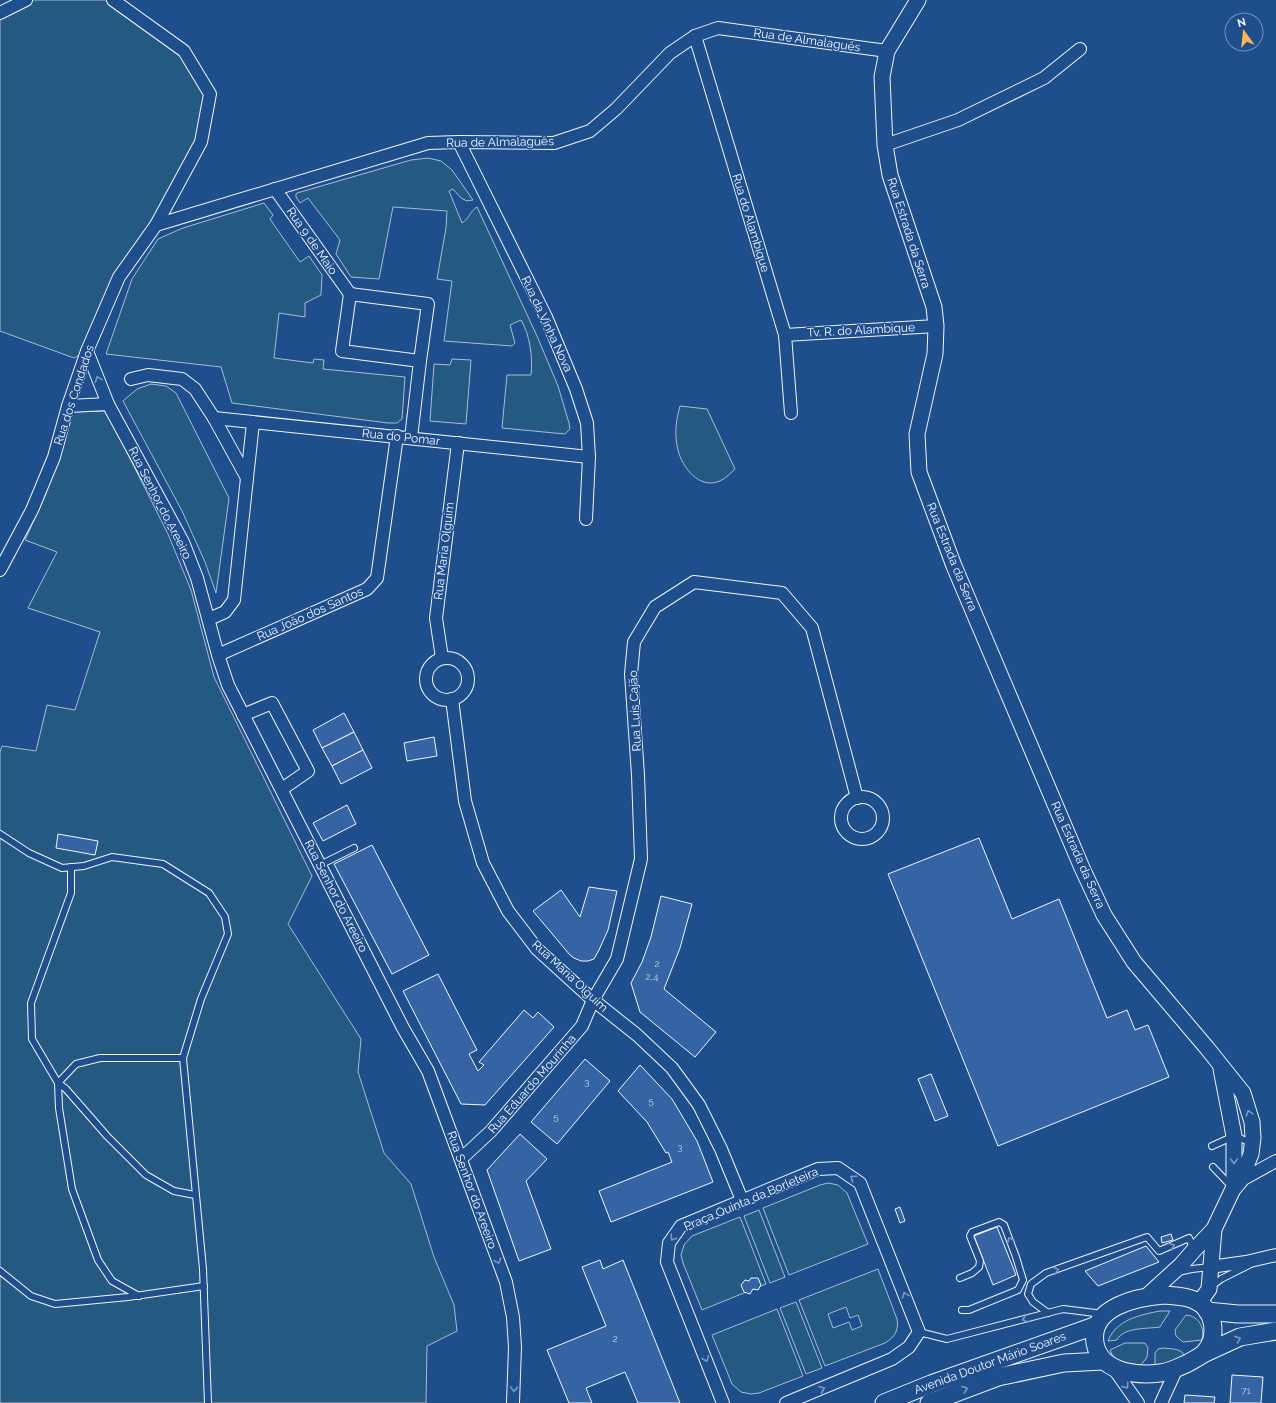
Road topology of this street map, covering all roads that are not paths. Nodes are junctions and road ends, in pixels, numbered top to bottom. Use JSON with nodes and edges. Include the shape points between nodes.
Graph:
{"nodes":[{"id":1,"x":26,"y":0,"type":"edge"},
{"id":2,"x":113,"y":0,"type":"edge"},
{"id":3,"x":918,"y":0,"type":"edge"},
{"id":4,"x":0,"y":13,"type":"edge"},
{"id":5,"x":695,"y":36,"type":"junction"},
{"id":6,"x":1080,"y":49,"type":"dead end"},
{"id":7,"x":887,"y":51,"type":"junction"},
{"id":8,"x":459,"y":142,"type":"junction"},
{"id":9,"x":885,"y":145,"type":"junction"},
{"id":10,"x":275,"y":189,"type":"junction"},
{"id":11,"x":156,"y":225,"type":"junction"},
{"id":12,"x":350,"y":294,"type":"junction"},
{"id":13,"x":936,"y":326,"type":"junction"},
{"id":14,"x":785,"y":334,"type":"junction"},
{"id":15,"x":87,"y":351,"type":"junction"},
{"id":16,"x":420,"y":361,"type":"junction"},
{"id":17,"x":131,"y":379,"type":"dead end"},
{"id":18,"x":108,"y":404,"type":"junction"},
{"id":19,"x":68,"y":406,"type":"junction"},
{"id":20,"x":791,"y":412,"type":"dead end"},
{"id":21,"x":214,"y":418,"type":"junction"},
{"id":22,"x":253,"y":423,"type":"junction"},
{"id":23,"x":397,"y":436,"type":"junction"},
{"id":24,"x":411,"y":438,"type":"junction"},
{"id":25,"x":458,"y":443,"type":"junction"},
{"id":26,"x":589,"y":457,"type":"junction"},
{"id":27,"x":246,"y":478,"type":"junction"},
{"id":28,"x":586,"y":519,"type":"dead end"},
{"id":29,"x":0,"y":570,"type":"edge"},
{"id":30,"x":209,"y":619,"type":"junction"},
{"id":31,"x":218,"y":655,"type":"junction"},
{"id":32,"x":442,"y":658,"type":"junction"},
{"id":33,"x":452,"y":699,"type":"junction"},
{"id":34,"x":243,"y":715,"type":"junction"},
{"id":35,"x":282,"y":789,"type":"junction"},
{"id":36,"x":857,"y":798,"type":"dead end"},
{"id":37,"x":0,"y":834,"type":"edge"},
{"id":38,"x":354,"y":848,"type":"dead end"},
{"id":39,"x":320,"y":865,"type":"junction"},
{"id":40,"x":71,"y":868,"type":"junction"},
{"id":41,"x":593,"y":1000,"type":"junction"},
{"id":42,"x":183,"y":1058,"type":"junction"},
{"id":43,"x":1221,"y":1067,"type":"junction"},
{"id":44,"x":58,"y":1083,"type":"junction"},
{"id":45,"x":1234,"y":1136,"type":"junction"},
{"id":46,"x":1252,"y":1144,"type":"junction"},
{"id":47,"x":1212,"y":1146,"type":"dead end"},
{"id":48,"x":461,"y":1159,"type":"junction"},
{"id":49,"x":1276,"y":1161,"type":"edge"},
{"id":50,"x":1213,"y":1167,"type":"dead end"},
{"id":51,"x":1237,"y":1185,"type":"junction"},
{"id":52,"x":195,"y":1195,"type":"junction"},
{"id":53,"x":742,"y":1200,"type":"junction"},
{"id":54,"x":1214,"y":1229,"type":"junction"},
{"id":55,"x":1194,"y":1250,"type":"junction"},
{"id":56,"x":1271,"y":1256,"type":"edge"},
{"id":57,"x":1210,"y":1267,"type":"junction"},
{"id":58,"x":0,"y":1271,"type":"edge"},
{"id":59,"x":1170,"y":1274,"type":"junction"},
{"id":60,"x":960,"y":1278,"type":"dead end"},
{"id":61,"x":204,"y":1286,"type":"junction"},
{"id":62,"x":1209,"y":1289,"type":"junction"},
{"id":63,"x":139,"y":1296,"type":"junction"},
{"id":64,"x":1147,"y":1296,"type":"junction"},
{"id":65,"x":1203,"y":1307,"type":"junction"},
{"id":66,"x":962,"y":1310,"type":"dead end"},
{"id":67,"x":1048,"y":1313,"type":"junction"},
{"id":68,"x":1276,"y":1314,"type":"edge"},
{"id":69,"x":1101,"y":1320,"type":"junction"},
{"id":70,"x":1276,"y":1331,"type":"edge"},
{"id":71,"x":919,"y":1332,"type":"junction"},
{"id":72,"x":1203,"y":1354,"type":"junction"},
{"id":73,"x":1109,"y":1365,"type":"junction"},
{"id":74,"x":1177,"y":1368,"type":"junction"},
{"id":75,"x":208,"y":1403,"type":"edge"},
{"id":76,"x":513,"y":1403,"type":"edge"},
{"id":77,"x":723,"y":1403,"type":"edge"},
{"id":78,"x":786,"y":1403,"type":"edge"},
{"id":79,"x":884,"y":1403,"type":"edge"},
{"id":80,"x":929,"y":1403,"type":"edge"},
{"id":81,"x":1138,"y":1403,"type":"edge"},
{"id":82,"x":1161,"y":1403,"type":"edge"}],
"edges":[{"from":1,"to":4,"type":"street"},
{"from":2,"to":11,"type":"street","name":"Rua dos Condados","via":[[184,51],[210,94],[201,142]]},
{"from":3,"to":7,"type":"street","name":"Rua Estrada da Serra"},
{"from":5,"to":7,"type":"street","name":"Rua de Almalaguês","via":[[718,28]]},
{"from":5,"to":8,"type":"street","name":"Rua de Almalaguês","via":[[670,53],[590,131],[554,143]]},
{"from":5,"to":14,"type":"street","name":"Rua do Alambique"},
{"from":6,"to":9,"type":"street","via":[[1044,78],[958,120]]},
{"from":7,"to":9,"type":"street","name":"Rua Estrada da Serra","via":[[882,77]]},
{"from":8,"to":10,"type":"street","name":"Rua de Almalaguês","via":[[428,143]]},
{"from":8,"to":26,"type":"street","name":"Rua da Vinha Nova","via":[[546,317],[572,379],[587,422]]},
{"from":9,"to":13,"type":"street","name":"Rua Estrada da Serra","via":[[890,175],[934,307]]},
{"from":10,"to":11,"type":"street","name":"Rua de Almalaguês"},
{"from":10,"to":12,"type":"street","name":"Rua 9 de Maio"},
{"from":11,"to":15,"type":"street","name":"Rua dos Condados","via":[[119,277]]},
{"from":12,"to":16,"type":"street","via":[[342,351]]},
{"from":12,"to":16,"type":"street","via":[[428,304]]},
{"from":13,"to":14,"type":"street","name":"Tv. R. do Alambique"},
{"from":13,"to":43,"type":"street","name":"Rua Estrada da Serra","via":[[935,354],[917,434],[919,472],[954,566],[1104,915],[1134,962]]},
{"from":14,"to":20,"type":"street","name":"Rua do Alambique"},
{"from":18,"to":15,"type":"street","name":"Rua Senhor do Areeiro","one_way":true},
{"from":15,"to":19,"type":"street","name":"Rua dos Condados"},
{"from":16,"to":24,"type":"street"},
{"from":17,"to":21,"type":"street","via":[[148,375],[182,379],[195,389]]},
{"from":18,"to":19,"type":"street"},
{"from":18,"to":30,"type":"street","name":"Rua Senhor do Areeiro","via":[[183,542]]},
{"from":19,"to":29,"type":"street","name":"Rua dos Condados","via":[[54,457],[32,510]]},
{"from":21,"to":22,"type":"street","name":"Rua do Pomar"},
{"from":21,"to":27,"type":"street"},
{"from":22,"to":23,"type":"street","name":"Rua do Pomar"},
{"from":22,"to":27,"type":"street"},
{"from":23,"to":24,"type":"street","name":"Rua do Pomar"},
{"from":23,"to":31,"type":"street","name":"Rua João dos Santos","via":[[377,578],[367,589]]},
{"from":24,"to":25,"type":"street","name":"Rua do Pomar"},
{"from":25,"to":26,"type":"street","name":"Rua do Pomar"},
{"from":25,"to":32,"type":"street","name":"Rua Maria Olguim","via":[[436,618]]},
{"from":26,"to":28,"type":"street","name":"Rua da Vinha Nova"},
{"from":27,"to":30,"type":"street","via":[[234,600],[225,612]]},
{"from":30,"to":31,"type":"street","name":"Rua Senhor do Areeiro"},
{"from":31,"to":34,"type":"street","name":"Rua Senhor do Areeiro","via":[[228,685]]},
{"from":32,"to":33,"type":"street","via":[[429,668],[426,675],[427,683],[430,691],[436,696]]},
{"from":32,"to":33,"type":"street","via":[[458,661],[468,674],[465,690],[460,696]]},
{"from":33,"to":41,"type":"street","name":"Rua Maria Olguim","via":[[465,801],[483,863],[508,911],[537,949]]},
{"from":34,"to":35,"type":"street","name":"Rua Senhor do Areeiro"},
{"from":34,"to":35,"type":"street","via":[[272,703],[289,734],[308,771]]},
{"from":35,"to":39,"type":"street","name":"Rua Senhor do Areeiro"},
{"from":36,"to":41,"type":"street","name":"Rua Luís Cajão","via":[[812,628],[782,593],[694,582],[655,607],[634,642],[631,674],[641,859],[617,959]]},
{"from":37,"to":40,"type":"lane","via":[[29,854],[62,868]]},
{"from":38,"to":39,"type":"lane"},
{"from":39,"to":48,"type":"street","name":"Rua Senhor do Areeiro","via":[[403,1028],[428,1071]]},
{"from":40,"to":42,"type":"lane","via":[[112,857],[163,864],[209,893],[225,917],[228,934],[201,999]]},
{"from":40,"to":44,"type":"lane","via":[[71,893],[31,1002],[32,1039]]},
{"from":41,"to":48,"type":"street","name":"Rua Eduardo Mourinha","via":[[582,1026],[491,1131]]},
{"from":41,"to":53,"type":"street","name":"Rua Maria Olguim","via":[[637,1035],[672,1068],[686,1086],[721,1149]]},
{"from":42,"to":44,"type":"lane","via":[[100,1058],[76,1064]]},
{"from":42,"to":52,"type":"lane"},
{"from":43,"to":45,"type":"street","name":"Rua Estrada da Serra"},
{"from":46,"to":43,"type":"street","name":"Rua Estrada da Serra","one_way":true,"via":[[1252,1122],[1243,1093]]},
{"from":44,"to":52,"type":"lane","via":[[146,1175],[174,1191]]},
{"from":44,"to":63,"type":"lane","via":[[59,1108],[72,1189],[98,1260],[112,1281]]},
{"from":45,"to":46,"type":"lane"},
{"from":45,"to":47,"type":"lane"},
{"from":45,"to":51,"type":"street","name":"Rua Estrada da Serra","one_way":true},
{"from":46,"to":51,"type":"street","name":"Rua Estrada da Serra","via":[[1251,1154]]},
{"from":48,"to":76,"type":"street","name":"Rua Senhor do Areeiro","one_way":true,"via":[[506,1282],[513,1317],[515,1347]]},
{"from":49,"to":51,"type":"street"},
{"from":50,"to":51,"type":"lane"},
{"from":51,"to":54,"type":"street","name":"Rua Estrada da Serra"},
{"from":52,"to":61,"type":"lane"},
{"from":71,"to":53,"type":"street","name":"Praça Quinta da Borleteira","one_way":true,"via":[[860,1183],[838,1168],[818,1169]]},
{"from":53,"to":77,"type":"street","name":"Praça Quinta da Borleteira","one_way":true,"via":[[681,1226],[669,1243],[667,1262]]},
{"from":54,"to":55,"type":"street"},
{"from":54,"to":57,"type":"street"},
{"from":55,"to":59,"type":"street"},
{"from":67,"to":55,"type":"lane","one_way":true,"via":[[1033,1302],[1028,1294],[1031,1284],[1046,1273],[1147,1237],[1159,1251],[1189,1238]]},
{"from":56,"to":57,"type":"street"},
{"from":56,"to":62,"type":"lane","via":[[1221,1279]]},
{"from":57,"to":59,"type":"lane"},
{"from":57,"to":62,"type":"street"},
{"from":58,"to":63,"type":"lane","via":[[31,1296],[55,1304]]},
{"from":59,"to":64,"type":"street"},
{"from":66,"to":60,"type":"lane","one_way":true,"via":[[969,1310],[1018,1290],[1023,1280],[1004,1225],[999,1222],[972,1232],[970,1236],[980,1261],[979,1267]]},
{"from":61,"to":63,"type":"lane"},
{"from":61,"to":75,"type":"lane"},
{"from":62,"to":65,"type":"street"},
{"from":64,"to":65,"type":"main road","via":[[1181,1297],[1194,1300]]},
{"from":64,"to":69,"type":"main road","via":[[1116,1307]]},
{"from":65,"to":68,"type":"main road","via":[[1238,1314]]},
{"from":65,"to":72,"type":"main road","via":[[1211,1318],[1214,1331],[1211,1343]]},
{"from":67,"to":69,"type":"lane","via":[[1063,1309]]},
{"from":67,"to":71,"type":"lane","one_way":true,"via":[[947,1339]]},
{"from":69,"to":73,"type":"main road","via":[[1094,1338],[1097,1350]]},
{"from":69,"to":79,"type":"main road","name":"Avenida Doutor Mário Soares"},
{"from":72,"to":70,"type":"main road","one_way":true,"via":[[1240,1337]]},
{"from":78,"to":71,"type":"street","one_way":true,"via":[[892,1359],[909,1347]]},
{"from":72,"to":74,"type":"main road"},
{"from":73,"to":74,"type":"main road","via":[[1144,1374],[1161,1373]]},
{"from":80,"to":73,"type":"main road","name":"Avenida Doutor Mário Soares","one_way":true,"via":[[998,1377],[1064,1363]]},
{"from":73,"to":81,"type":"street","one_way":true},
{"from":74,"to":82,"type":"street"}]}
